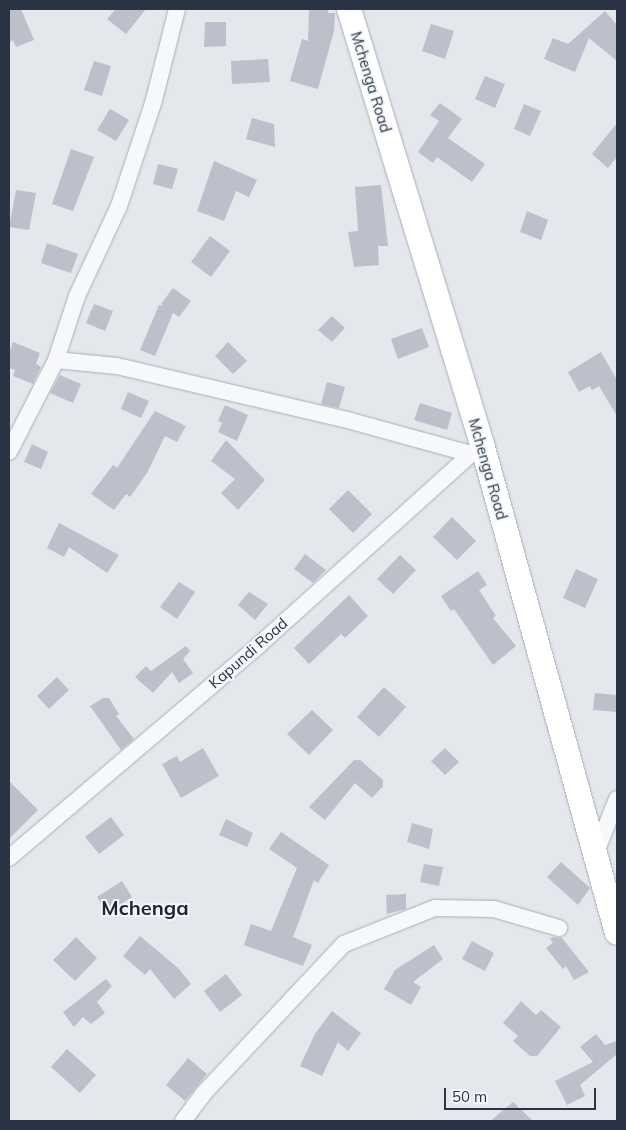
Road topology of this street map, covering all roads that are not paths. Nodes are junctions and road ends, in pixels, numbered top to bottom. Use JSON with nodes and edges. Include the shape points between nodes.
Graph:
{"nodes":[{"id":1,"x":178,"y":9,"type":"edge"},
{"id":2,"x":348,"y":9,"type":"edge"},
{"id":3,"x":56,"y":360,"type":"junction"},
{"id":4,"x":476,"y":449,"type":"junction"},
{"id":5,"x":9,"y":452,"type":"edge"},
{"id":6,"x":617,"y":799,"type":"edge"},
{"id":7,"x":594,"y":856,"type":"junction"},
{"id":8,"x":9,"y":858,"type":"edge"},
{"id":9,"x":558,"y":928,"type":"dead end"},
{"id":10,"x":617,"y":933,"type":"edge"},
{"id":11,"x":182,"y":1121,"type":"edge"}],
"edges":[{"from":1,"to":3,"type":"street","via":[[154,100],[119,206],[77,296]]},
{"from":2,"to":4,"type":"street","name":"Mchenga Road"},
{"from":3,"to":4,"type":"street","via":[[117,366]]},
{"from":3,"to":5,"type":"street"},
{"from":4,"to":7,"type":"street","name":"Mchenga Road"},
{"from":4,"to":8,"type":"street","name":"Kapundi Road","via":[[259,644]]},
{"from":6,"to":7,"type":"street"},
{"from":7,"to":10,"type":"street","name":"Mchenga Road"},
{"from":9,"to":11,"type":"street","via":[[494,909],[435,908],[344,944],[202,1094]]}]}
